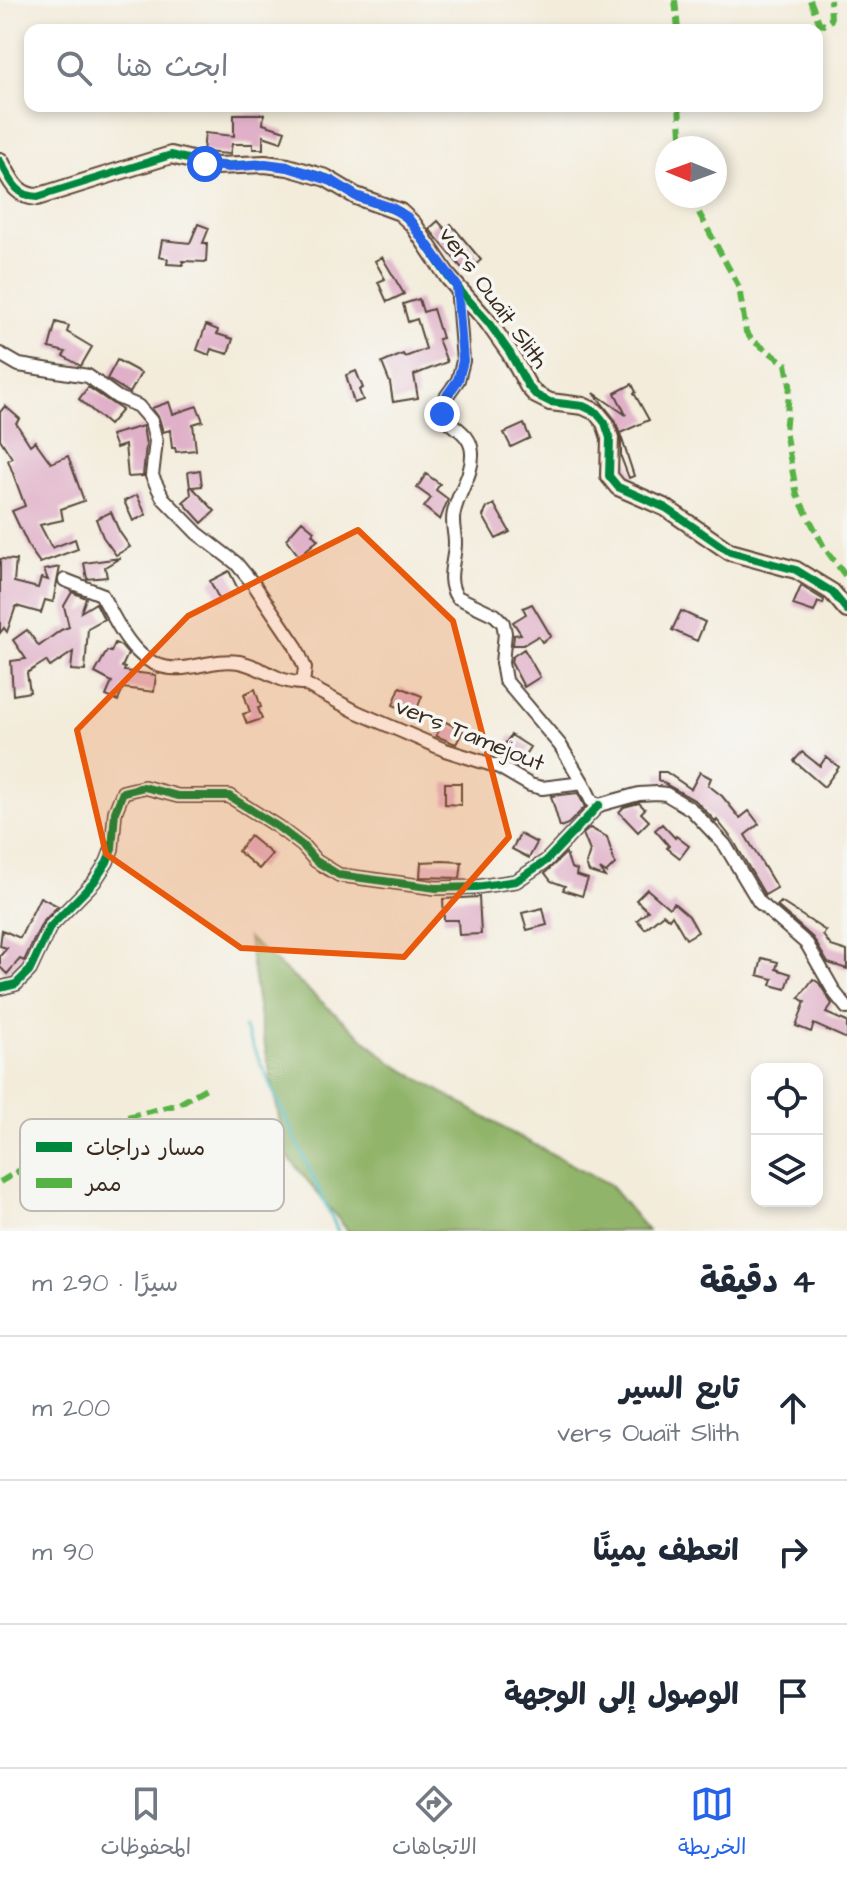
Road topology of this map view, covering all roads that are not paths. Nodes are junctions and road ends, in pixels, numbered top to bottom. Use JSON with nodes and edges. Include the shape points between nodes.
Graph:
{"nodes":[{"id":1,"x":0,"y":161,"type":"edge"},
{"id":2,"x":457,"y":286,"type":"junction"},
{"id":3,"x":0,"y":354,"type":"edge"},
{"id":4,"x":65,"y":580,"type":"dead end"},
{"id":5,"x":847,"y":610,"type":"edge"},
{"id":6,"x":303,"y":683,"type":"junction"},
{"id":7,"x":583,"y":783,"type":"junction"},
{"id":8,"x":599,"y":805,"type":"junction"},
{"id":9,"x":0,"y":988,"type":"edge"},
{"id":10,"x":847,"y":1008,"type":"edge"}],
"edges":[{"from":1,"to":2,"type":"street","name":"vers Ouaït Slith","via":[[17,191],[37,197],[171,155],[216,166],[288,167],[400,212]]},
{"from":2,"to":5,"type":"street","name":"vers Ouaït Slith","via":[[536,395],[583,406],[605,423],[609,476],[618,487],[666,508],[730,552],[796,570],[832,592]]},
{"from":2,"to":7,"type":"street","via":[[462,371],[440,410],[463,432],[472,450],[452,521],[452,591],[503,623],[505,680],[560,745]]},
{"from":3,"to":6,"type":"street","via":[[19,365],[88,376],[138,406],[151,421],[156,441],[152,476],[163,498],[255,586],[295,645],[305,668]]},
{"from":4,"to":6,"type":"street","name":"vers Tamejout","via":[[101,594],[125,637],[150,663],[180,668],[224,660]]},
{"from":6,"to":7,"type":"street","name":"vers Tamejout","via":[[357,712],[499,767],[530,785]]},
{"from":7,"to":8,"type":"street"},
{"from":8,"to":9,"type":"street","via":[[546,861],[516,881],[436,888],[339,875],[229,796],[178,796],[133,787],[123,792],[115,812],[112,849],[102,870],[50,927],[30,970],[16,984]]},
{"from":8,"to":10,"type":"street","via":[[657,793],[691,809],[725,845],[759,902],[807,944]]}]}
